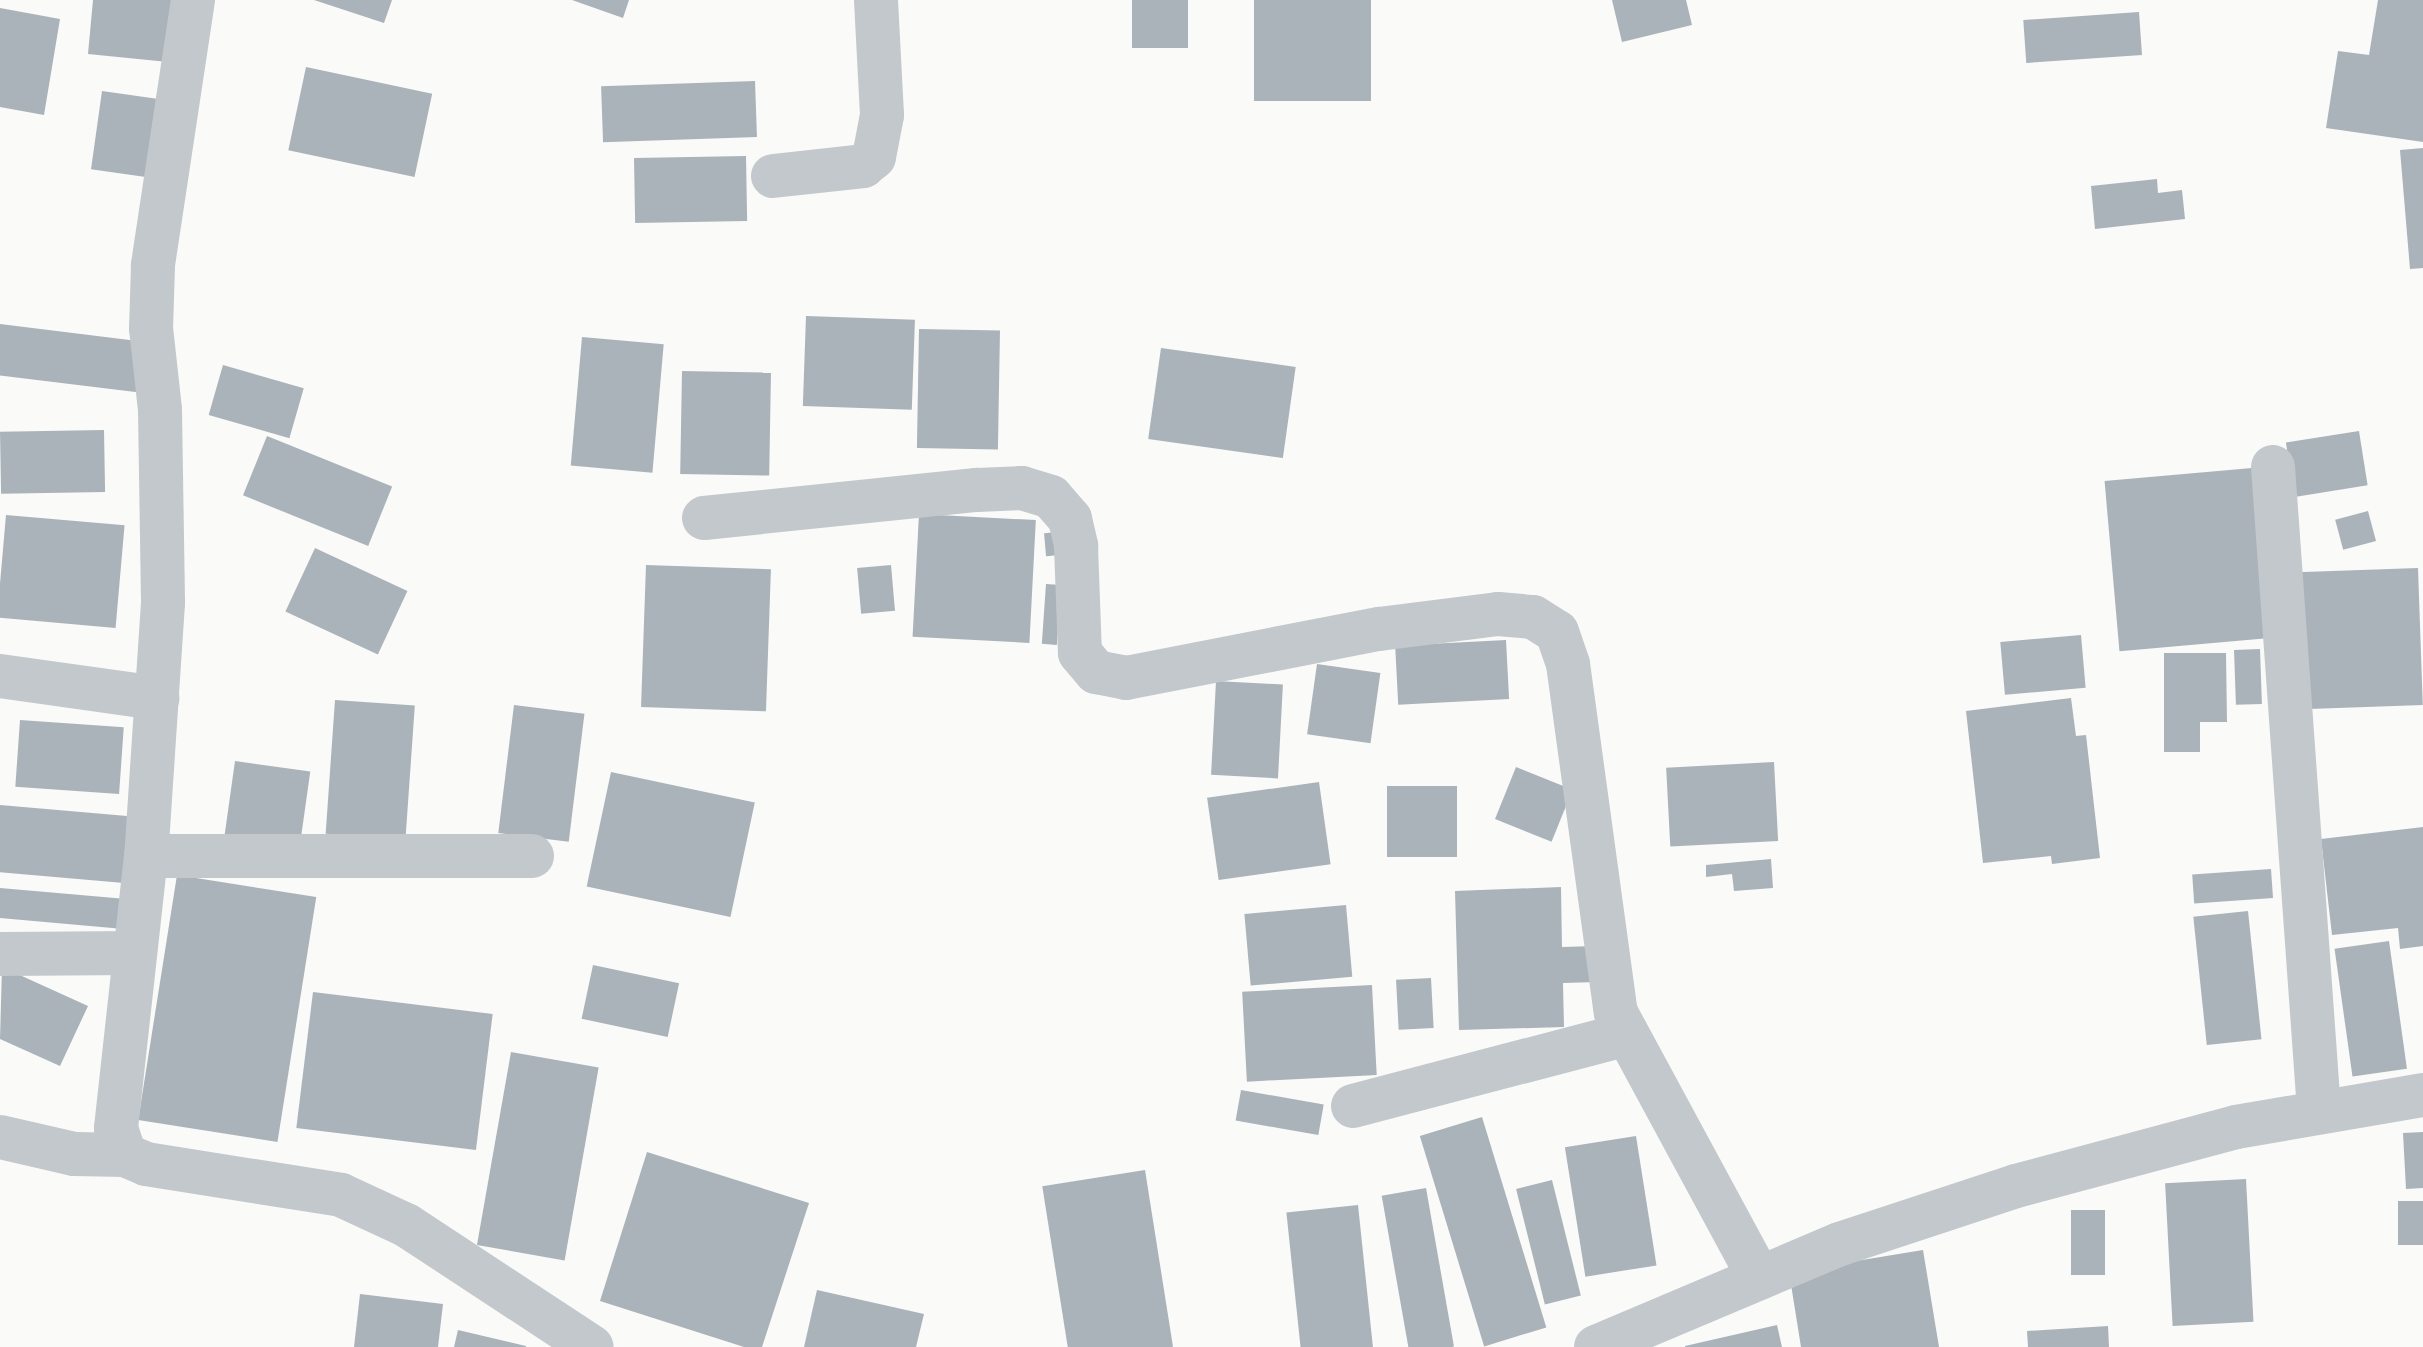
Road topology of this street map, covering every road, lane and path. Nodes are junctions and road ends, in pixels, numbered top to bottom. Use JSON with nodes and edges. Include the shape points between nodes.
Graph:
{"nodes":[{"id":1,"x":193,"y":0,"type":"edge"},
{"id":2,"x":876,"y":0,"type":"edge"},
{"id":3,"x":773,"y":176,"type":"dead end"},
{"id":4,"x":2273,"y":467,"type":"dead end"},
{"id":5,"x":704,"y":518,"type":"dead end"},
{"id":6,"x":0,"y":676,"type":"edge"},
{"id":7,"x":157,"y":698,"type":"junction"},
{"id":8,"x":146,"y":856,"type":"junction"},
{"id":9,"x":532,"y":856,"type":"dead end"},
{"id":10,"x":135,"y":953,"type":"junction"},
{"id":11,"x":0,"y":954,"type":"edge"},
{"id":12,"x":1627,"y":1034,"type":"junction"},
{"id":13,"x":2423,"y":1095,"type":"edge"},
{"id":14,"x":1353,"y":1106,"type":"dead end"},
{"id":15,"x":2319,"y":1110,"type":"junction"},
{"id":16,"x":0,"y":1137,"type":"edge"},
{"id":17,"x":125,"y":1155,"type":"junction"},
{"id":18,"x":1759,"y":1278,"type":"junction"},
{"id":19,"x":592,"y":1347,"type":"edge"},
{"id":20,"x":1596,"y":1347,"type":"edge"}],
"edges":[{"from":1,"to":7,"type":"street","via":[[153,266],[151,328],[160,410],[163,530]]},
{"from":2,"to":3,"type":"street","via":[[882,115],[874,157],[863,166]]},
{"from":4,"to":15,"type":"street"},
{"from":5,"to":12,"type":"street","via":[[977,490],[1022,488],[1051,497],[1070,519],[1076,546],[1080,653],[1096,672],[1126,678],[1379,629],[1498,614],[1533,617],[1557,632],[1568,664],[1616,1013]]},
{"from":6,"to":7,"type":"street"},
{"from":7,"to":8,"type":"street"},
{"from":8,"to":9,"type":"street"},
{"from":8,"to":10,"type":"street"},
{"from":10,"to":11,"type":"street"},
{"from":10,"to":17,"type":"street","via":[[116,1128]]},
{"from":12,"to":14,"type":"street"},
{"from":12,"to":18,"type":"street"},
{"from":13,"to":15,"type":"street"},
{"from":15,"to":18,"type":"street","via":[[2156,1145],[2030,1182],[1840,1244]]},
{"from":16,"to":17,"type":"street","via":[[74,1154]]},
{"from":17,"to":19,"type":"street","via":[[146,1164],[341,1195],[406,1225]]},
{"from":18,"to":20,"type":"street"}]}
